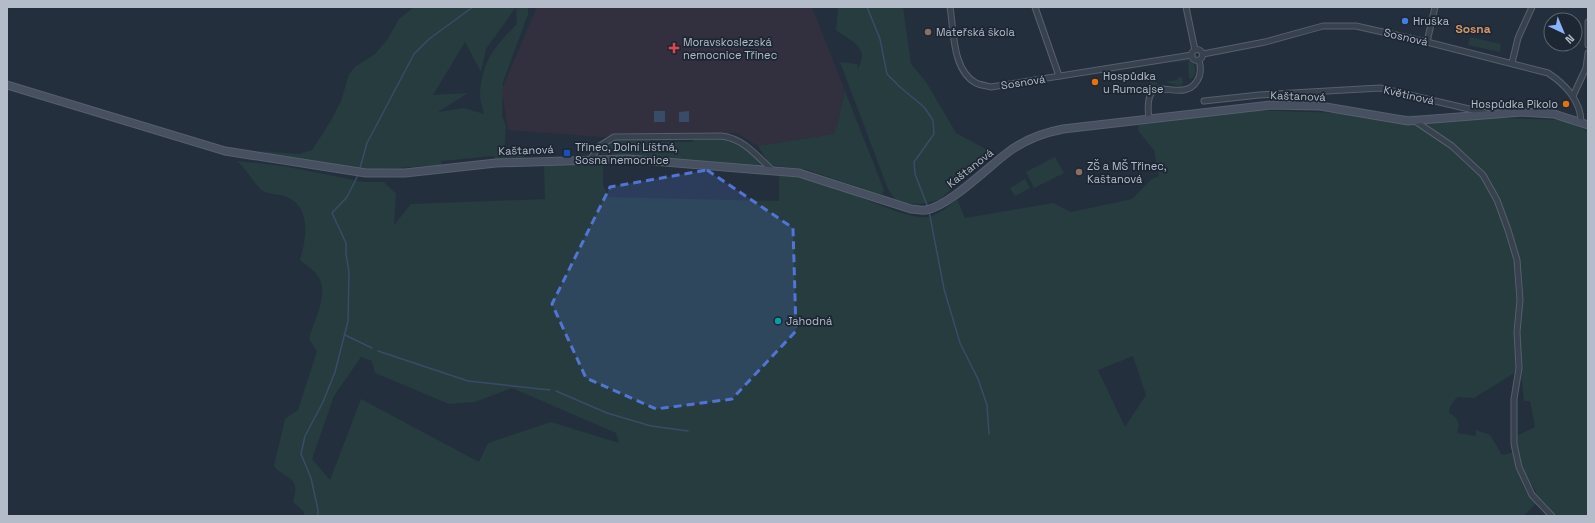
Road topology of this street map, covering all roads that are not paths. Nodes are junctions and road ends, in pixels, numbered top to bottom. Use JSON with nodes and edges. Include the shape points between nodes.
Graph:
{"nodes":[{"id":1,"x":950,"y":7,"type":"edge"},
{"id":2,"x":1035,"y":7,"type":"edge"},
{"id":3,"x":1186,"y":7,"type":"edge"},
{"id":4,"x":1435,"y":7,"type":"edge"},
{"id":5,"x":1532,"y":7,"type":"edge"},
{"id":6,"x":1588,"y":22,"type":"edge"},
{"id":7,"x":1427,"y":42,"type":"junction"},
{"id":8,"x":1588,"y":45,"type":"edge"},
{"id":9,"x":1195,"y":50,"type":"junction"},
{"id":10,"x":1203,"y":54,"type":"junction"},
{"id":11,"x":1588,"y":54,"type":"edge"},
{"id":12,"x":1192,"y":55,"type":"junction"},
{"id":13,"x":1199,"y":60,"type":"junction"},
{"id":14,"x":1512,"y":64,"type":"junction"},
{"id":15,"x":1058,"y":76,"type":"junction"},
{"id":16,"x":7,"y":85,"type":"edge"},
{"id":17,"x":1573,"y":96,"type":"junction"},
{"id":18,"x":1204,"y":101,"type":"dead end"},
{"id":19,"x":1493,"y":115,"type":"junction"},
{"id":20,"x":1149,"y":118,"type":"junction"},
{"id":21,"x":1415,"y":121,"type":"junction"},
{"id":22,"x":1585,"y":124,"type":"edge"},
{"id":23,"x":591,"y":159,"type":"junction"},
{"id":24,"x":772,"y":170,"type":"junction"},
{"id":25,"x":1552,"y":516,"type":"edge"}],
"edges":[{"from":1,"to":15,"type":"street","name":"Sosnová","via":[[959,63],[964,73],[976,83],[991,87]]},
{"from":2,"to":15,"type":"street","name":"Sosnová"},
{"from":3,"to":9,"type":"street"},
{"from":4,"to":7,"type":"street"},
{"from":5,"to":14,"type":"street","via":[[1518,38]]},
{"from":6,"to":8,"type":"street"},
{"from":7,"to":10,"type":"street","name":"Sosnová","via":[[1356,26],[1323,26],[1265,42]]},
{"from":7,"to":14,"type":"street","name":"Sosnová"},
{"from":9,"to":10,"type":"street"},
{"from":9,"to":12,"type":"street"},
{"from":10,"to":13,"type":"street"},
{"from":11,"to":17,"type":"street","via":[[1586,68]]},
{"from":12,"to":13,"type":"street"},
{"from":12,"to":15,"type":"street","name":"Sosnová"},
{"from":13,"to":20,"type":"street","via":[[1200,76],[1191,88],[1180,91],[1160,88],[1150,94],[1147,102]]},
{"from":14,"to":17,"type":"street","name":"Sosnová","via":[[1548,73],[1559,80]]},
{"from":16,"to":23,"type":"street","name":"Kaštanová","via":[[225,151],[366,173],[405,173],[471,164]]},
{"from":17,"to":22,"type":"street","name":"Sosnová"},
{"from":18,"to":19,"type":"street","name":"Květinová","via":[[1380,88]]},
{"from":19,"to":21,"type":"street","name":"Kaštanová"},
{"from":19,"to":22,"type":"street","name":"Kaštanová","via":[[1522,112],[1554,114]]},
{"from":20,"to":21,"type":"street","name":"Kaštanová","via":[[1271,105],[1320,106]]},
{"from":20,"to":24,"type":"street","name":"Kaštanová","via":[[1043,133],[1008,152],[942,204],[926,210],[911,209],[799,173]]},
{"from":21,"to":25,"type":"street","via":[[1452,146],[1483,176],[1497,200],[1508,230],[1517,260],[1520,300],[1514,444],[1519,467],[1532,495]]},
{"from":23,"to":24,"type":"street","name":"Kaštanová","via":[[628,159]]},
{"from":23,"to":24,"type":"street","via":[[598,147],[614,137],[721,136],[732,137],[743,143]]}]}
